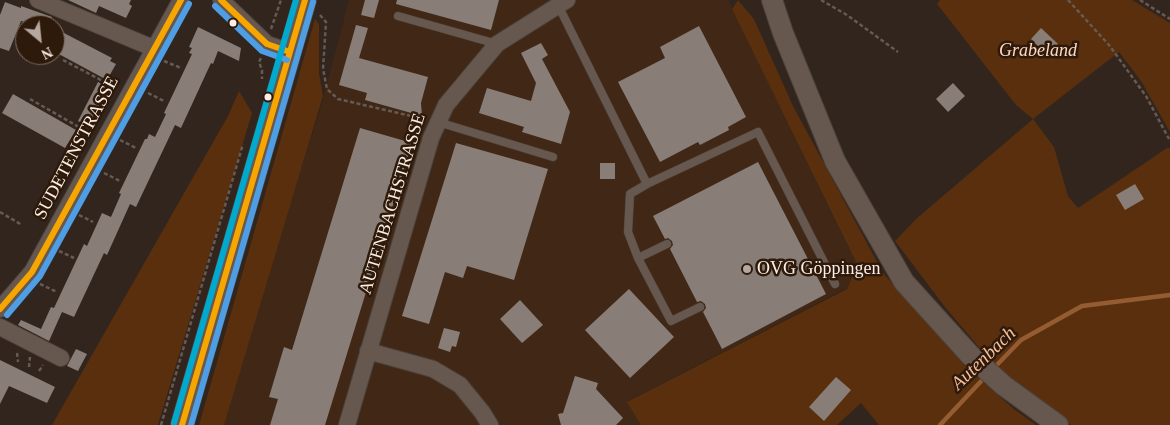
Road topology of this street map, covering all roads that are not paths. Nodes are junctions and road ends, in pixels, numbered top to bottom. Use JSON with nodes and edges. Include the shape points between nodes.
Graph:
{"nodes":[{"id":1,"x":38,"y":0,"type":"edge"},
{"id":2,"x":181,"y":0,"type":"edge"},
{"id":3,"x":221,"y":0,"type":"edge"},
{"id":4,"x":772,"y":0,"type":"edge"},
{"id":5,"x":562,"y":2,"type":"edge"},
{"id":6,"x":304,"y":4,"type":"edge"},
{"id":7,"x":398,"y":16,"type":"dead end"},
{"id":8,"x":497,"y":44,"type":"junction"},
{"id":9,"x":153,"y":48,"type":"junction"},
{"id":10,"x":290,"y":52,"type":"junction"},
{"id":11,"x":438,"y":122,"type":"junction"},
{"id":12,"x":553,"y":157,"type":"dead end"},
{"id":13,"x":647,"y":184,"type":"junction"},
{"id":14,"x":667,"y":244,"type":"dead end"},
{"id":15,"x":638,"y":258,"type":"junction"},
{"id":16,"x":835,"y":284,"type":"dead end"},
{"id":17,"x":700,"y":307,"type":"dead end"},
{"id":18,"x":0,"y":309,"type":"edge"},
{"id":19,"x":0,"y":327,"type":"edge"},
{"id":20,"x":368,"y":351,"type":"junction"},
{"id":21,"x":61,"y":358,"type":"dead end"},
{"id":22,"x":182,"y":425,"type":"edge"},
{"id":23,"x":347,"y":425,"type":"edge"},
{"id":24,"x":490,"y":425,"type":"edge"},
{"id":25,"x":1058,"y":425,"type":"edge"}],
"edges":[{"from":1,"to":9,"type":"street"},
{"from":2,"to":9,"type":"street","name":"SUDETENSTRASSE"},
{"from":3,"to":10,"type":"street","via":[[267,44]]},
{"from":4,"to":25,"type":"street","via":[[834,161],[904,282],[970,355],[1003,385]]},
{"from":5,"to":8,"type":"street","name":"AUTENBACHSTRASSE"},
{"from":5,"to":13,"type":"lane"},
{"from":6,"to":10,"type":"main road"},
{"from":7,"to":8,"type":"lane"},
{"from":8,"to":11,"type":"street","name":"AUTENBACHSTRASSE","via":[[446,105]]},
{"from":9,"to":18,"type":"street","name":"SUDETENSTRASSE","via":[[32,272]]},
{"from":10,"to":22,"type":"main road"},
{"from":11,"to":12,"type":"lane"},
{"from":11,"to":20,"type":"street","name":"AUTENBACHSTRASSE"},
{"from":13,"to":15,"type":"lane","via":[[630,194],[628,232]]},
{"from":13,"to":16,"type":"lane","via":[[758,132]]},
{"from":14,"to":15,"type":"lane"},
{"from":15,"to":17,"type":"lane","via":[[672,321]]},
{"from":19,"to":21,"type":"street"},
{"from":20,"to":23,"type":"street","name":"AUTENBACHSTRASSE"},
{"from":20,"to":24,"type":"street","via":[[432,369],[460,385]]}]}
